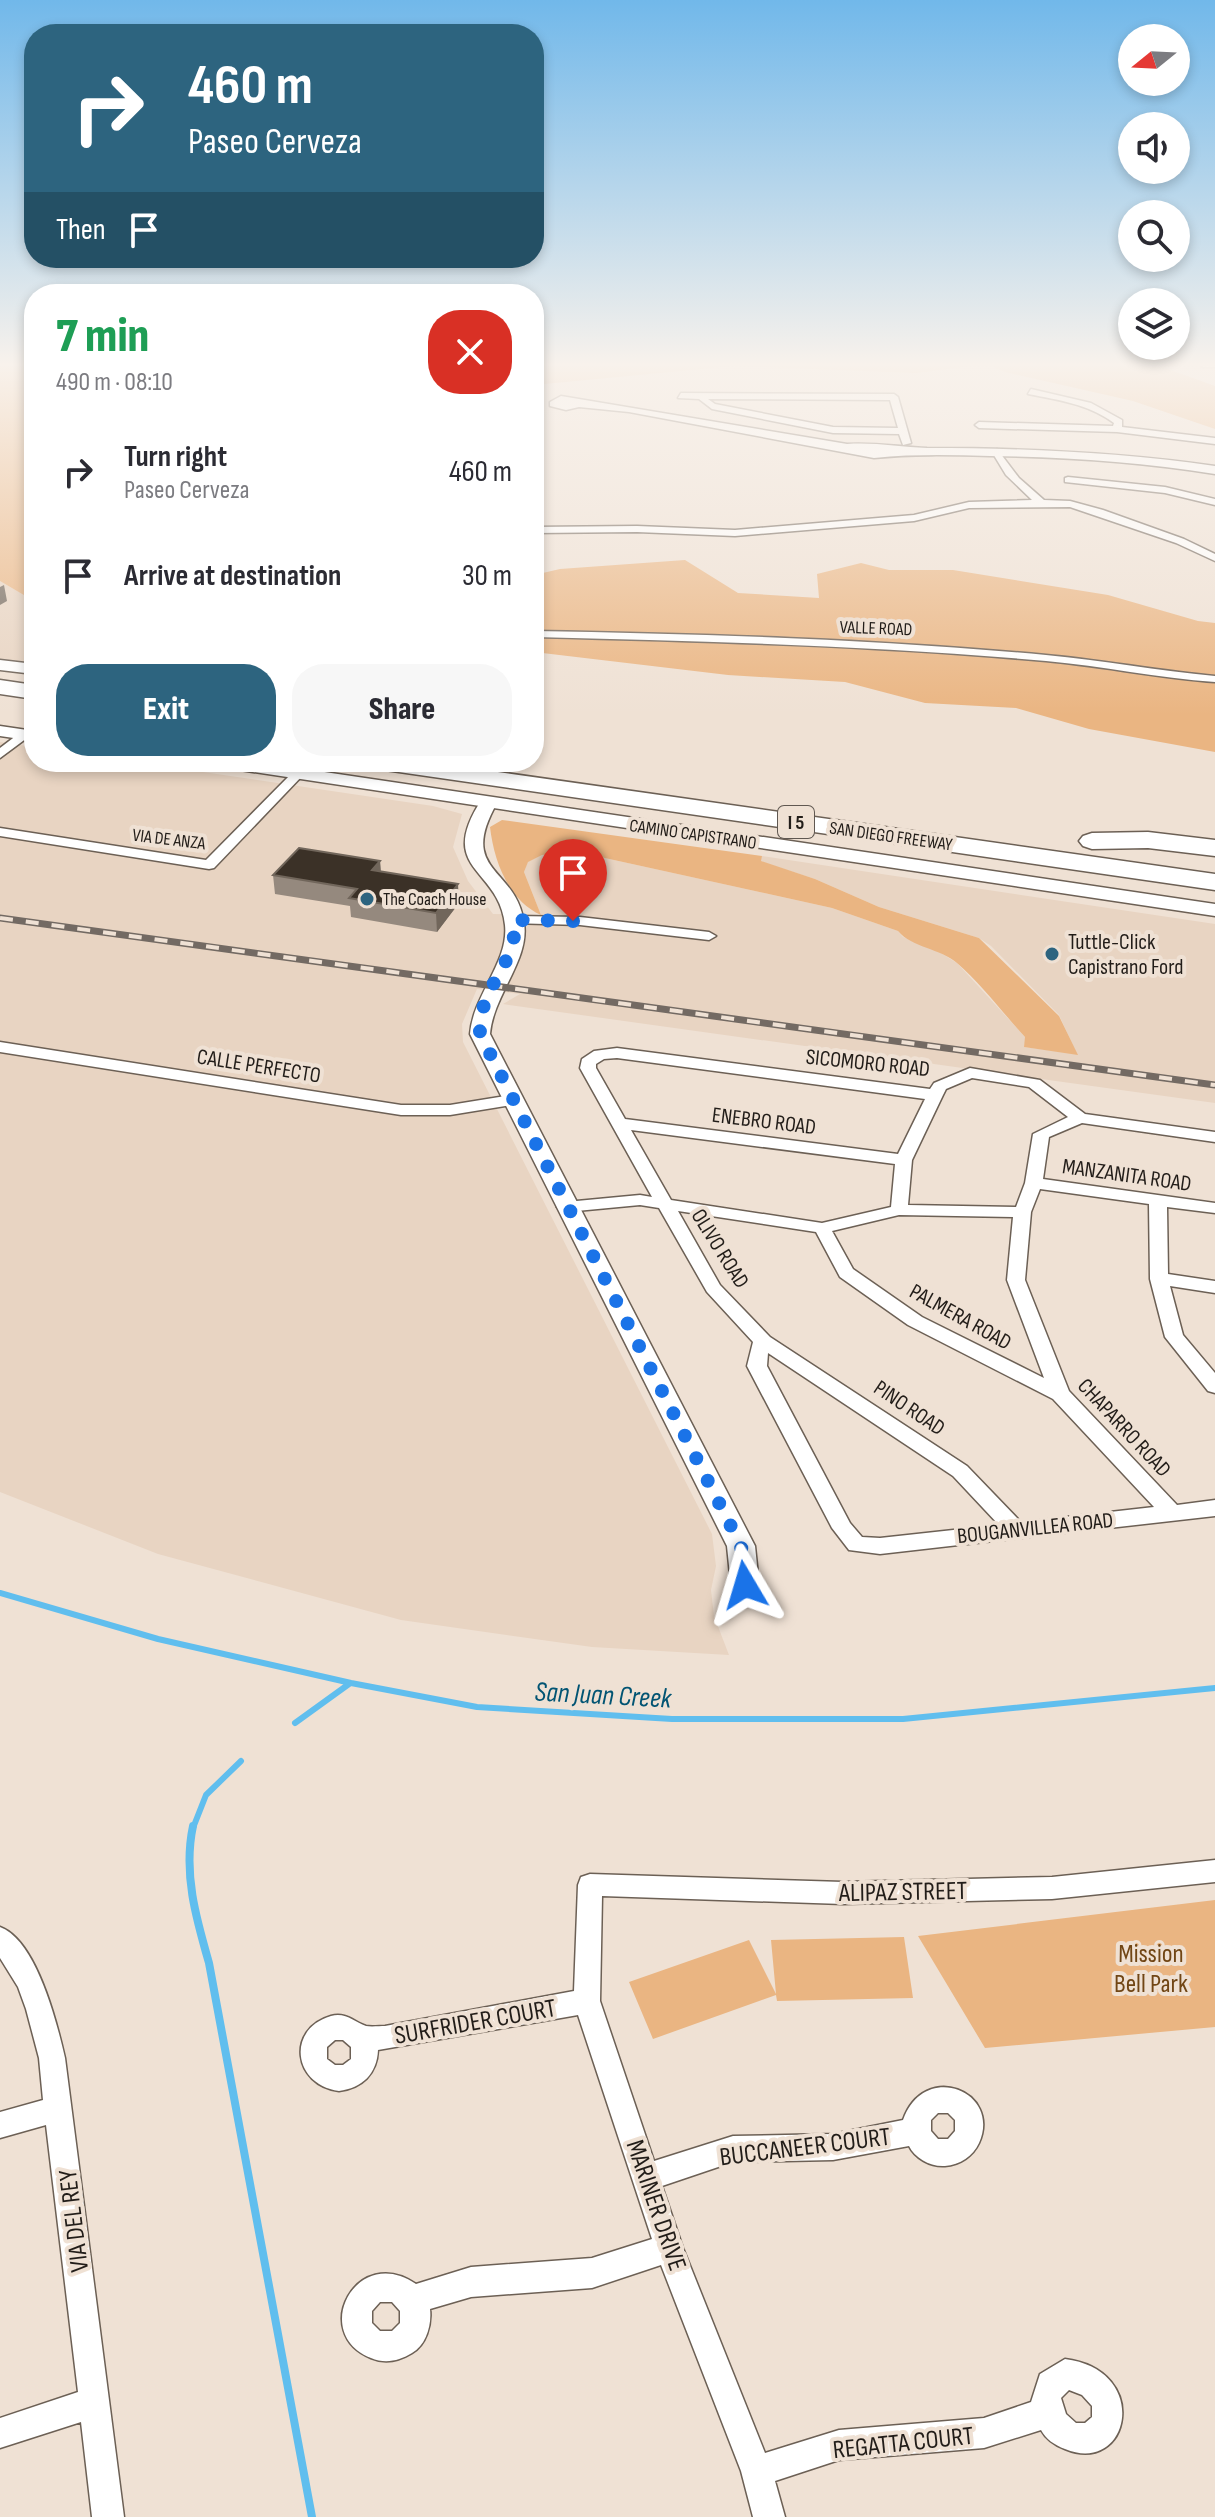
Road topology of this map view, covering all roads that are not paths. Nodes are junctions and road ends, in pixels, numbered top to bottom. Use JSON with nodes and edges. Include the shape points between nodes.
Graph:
{"nodes":[{"id":1,"x":1017,"y":479,"type":"edge"},
{"id":2,"x":1068,"y":480,"type":"dead end"},
{"id":3,"x":1215,"y":502,"type":"edge"},
{"id":4,"x":1042,"y":503,"type":"junction"},
{"id":5,"x":544,"y":530,"type":"edge"},
{"id":6,"x":1215,"y":558,"type":"edge"},
{"id":7,"x":544,"y":635,"type":"edge"},
{"id":8,"x":0,"y":665,"type":"edge"},
{"id":9,"x":24,"y":668,"type":"edge"},
{"id":10,"x":1215,"y":679,"type":"edge"},
{"id":11,"x":0,"y":687,"type":"edge"},
{"id":12,"x":24,"y":691,"type":"edge"},
{"id":13,"x":0,"y":707,"type":"edge"},
{"id":14,"x":24,"y":711,"type":"edge"},
{"id":15,"x":0,"y":731,"type":"edge"},
{"id":16,"x":24,"y":734,"type":"edge"},
{"id":17,"x":24,"y":739,"type":"edge"},
{"id":18,"x":0,"y":754,"type":"edge"},
{"id":19,"x":544,"y":764,"type":"edge"},
{"id":20,"x":285,"y":772,"type":"edge"},
{"id":21,"x":448,"y":772,"type":"edge"},
{"id":22,"x":298,"y":774,"type":"junction"},
{"id":23,"x":488,"y":803,"type":"junction"},
{"id":24,"x":0,"y":832,"type":"edge"},
{"id":25,"x":1092,"y":841,"type":"junction"},
{"id":26,"x":1215,"y":848,"type":"edge"},
{"id":27,"x":1215,"y":859,"type":"edge"},
{"id":28,"x":1215,"y":882,"type":"edge"},
{"id":29,"x":1215,"y":910,"type":"edge"},
{"id":30,"x":515,"y":920,"type":"junction"},
{"id":31,"x":709,"y":936,"type":"dead end"},
{"id":32,"x":0,"y":1047,"type":"edge"},
{"id":33,"x":593,"y":1057,"type":"joint"},
{"id":34,"x":935,"y":1095,"type":"junction"},
{"id":35,"x":512,"y":1100,"type":"junction"},
{"id":36,"x":1080,"y":1118,"type":"junction"},
{"id":37,"x":619,"y":1123,"type":"junction"},
{"id":38,"x":1215,"y":1137,"type":"edge"},
{"id":39,"x":904,"y":1160,"type":"junction"},
{"id":40,"x":1034,"y":1183,"type":"junction"},
{"id":41,"x":1158,"y":1201,"type":"junction"},
{"id":42,"x":665,"y":1203,"type":"junction"},
{"id":43,"x":566,"y":1207,"type":"junction"},
{"id":44,"x":1215,"y":1208,"type":"edge"},
{"id":45,"x":899,"y":1210,"type":"junction"},
{"id":46,"x":1022,"y":1212,"type":"junction"},
{"id":47,"x":822,"y":1228,"type":"junction"},
{"id":48,"x":1159,"y":1279,"type":"junction"},
{"id":49,"x":1215,"y":1287,"type":"edge"},
{"id":50,"x":763,"y":1341,"type":"junction"},
{"id":51,"x":1215,"y":1386,"type":"edge"},
{"id":52,"x":1060,"y":1394,"type":"junction"},
{"id":53,"x":1215,"y":1508,"type":"edge"},
{"id":54,"x":1171,"y":1512,"type":"junction"},
{"id":55,"x":1016,"y":1530,"type":"junction"},
{"id":56,"x":745,"y":1585,"type":"dead end"},
{"id":57,"x":1215,"y":1871,"type":"edge"},
{"id":58,"x":590,"y":1885,"type":"joint"},
{"id":59,"x":0,"y":1938,"type":"edge"},
{"id":60,"x":587,"y":2001,"type":"junction"},
{"id":61,"x":362,"y":2038,"type":"dead end"},
{"id":62,"x":60,"y":2108,"type":"junction"},
{"id":63,"x":0,"y":2125,"type":"edge"},
{"id":64,"x":917,"y":2131,"type":"dead end"},
{"id":65,"x":648,"y":2177,"type":"junction"},
{"id":66,"x":669,"y":2248,"type":"junction"},
{"id":67,"x":412,"y":2300,"type":"dead end"},
{"id":68,"x":95,"y":2402,"type":"junction"},
{"id":69,"x":1048,"y":2412,"type":"dead end"},
{"id":70,"x":0,"y":2433,"type":"edge"},
{"id":71,"x":757,"y":2471,"type":"junction"},
{"id":72,"x":108,"y":2517,"type":"edge"},
{"id":73,"x":769,"y":2517,"type":"edge"}],
"edges":[{"from":1,"to":4,"type":"street"},
{"from":2,"to":3,"type":"street","via":[[1165,490]]},
{"from":4,"to":5,"type":"street","via":[[969,505],[914,518],[735,533]]},
{"from":4,"to":6,"type":"street","via":[[1100,512]]},
{"from":7,"to":10,"type":"street","name":"VALLE ROAD","via":[[722,638],[1011,655]]},
{"from":8,"to":9,"type":"street"},
{"from":11,"to":12,"type":"highway"},
{"from":13,"to":14,"type":"highway"},
{"from":15,"to":16,"type":"main road"},
{"from":17,"to":18,"type":"street"},
{"from":19,"to":25,"type":"highway","name":"SAN DIEGO FREEWAY","number":"I 5"},
{"from":20,"to":22,"type":"main road","name":"CAMINO CAPISTRANO"},
{"from":21,"to":28,"type":"highway","name":"SAN DIEGO FREEWAY","number":"I 5"},
{"from":22,"to":23,"type":"main road","name":"CAMINO CAPISTRANO"},
{"from":22,"to":24,"type":"street","name":"VIA DE ANZA","via":[[209,865]]},
{"from":23,"to":29,"type":"main road","name":"CAMINO CAPISTRANO"},
{"from":23,"to":30,"type":"street","via":[[475,829],[474,858]]},
{"from":25,"to":26,"type":"highway","via":[[1148,840]]},
{"from":25,"to":27,"type":"highway","name":"SAN DIEGO FREEWAY","number":"I 5"},
{"from":30,"to":31,"type":"street","via":[[580,921]]},
{"from":30,"to":35,"type":"street","via":[[513,951],[479,1018],[486,1051]]},
{"from":32,"to":35,"type":"street","name":"CALLE PERFECTO","via":[[401,1110],[450,1110]]},
{"from":33,"to":34,"type":"street","name":"SICOMORO ROAD","via":[[617,1053]]},
{"from":33,"to":37,"type":"street","name":"OLIVO ROAD","via":[[589,1075]]},
{"from":34,"to":36,"type":"street","name":"SICOMORO ROAD","via":[[940,1086],[970,1073],[1034,1083]]},
{"from":34,"to":39,"type":"street"},
{"from":35,"to":43,"type":"street"},
{"from":36,"to":38,"type":"street","name":"SICOMORO ROAD"},
{"from":36,"to":40,"type":"street","name":"CHAPARRO ROAD","via":[[1041,1134]]},
{"from":37,"to":39,"type":"street","name":"ENEBRO ROAD"},
{"from":37,"to":42,"type":"street","name":"OLIVO ROAD"},
{"from":39,"to":45,"type":"street"},
{"from":40,"to":41,"type":"street","name":"MANZANITA ROAD"},
{"from":40,"to":46,"type":"street","name":"CHAPARRO ROAD"},
{"from":41,"to":44,"type":"street","name":"MANZANITA ROAD"},
{"from":41,"to":48,"type":"street"},
{"from":42,"to":43,"type":"street","via":[[640,1200]]},
{"from":42,"to":47,"type":"street"},
{"from":42,"to":50,"type":"street","name":"OLIVO ROAD","via":[[713,1288]]},
{"from":43,"to":56,"type":"street","via":[[741,1546]]},
{"from":45,"to":46,"type":"street"},
{"from":45,"to":47,"type":"street"},
{"from":46,"to":52,"type":"street","name":"CHAPARRO ROAD","via":[[1016,1280]]},
{"from":47,"to":52,"type":"street","name":"PALMERA ROAD","via":[[846,1273],[915,1321]]},
{"from":48,"to":49,"type":"street"},
{"from":48,"to":51,"type":"street","via":[[1174,1337]]},
{"from":50,"to":55,"type":"street","name":"PINO ROAD","via":[[960,1471]]},
{"from":50,"to":55,"type":"street","name":"BOUGANVILLEA ROAD","via":[[757,1366],[842,1528],[856,1544],[880,1546]]},
{"from":52,"to":54,"type":"street","name":"CHAPARRO ROAD"},
{"from":53,"to":54,"type":"street","name":"BOUGANVILLEA ROAD"},
{"from":54,"to":55,"type":"street","name":"BOUGANVILLEA ROAD"},
{"from":57,"to":58,"type":"street","name":"ALIPAZ STREET","via":[[1052,1888],[843,1893]]},
{"from":58,"to":60,"type":"street","name":"MARINER DRIVE"},
{"from":59,"to":62,"type":"street","name":"VIA DEL REY","via":[[22,1966],[41,2007]]},
{"from":60,"to":61,"type":"street","name":"SURFRIDER COURT"},
{"from":60,"to":65,"type":"street","name":"MARINER DRIVE"},
{"from":62,"to":63,"type":"street"},
{"from":62,"to":68,"type":"street","name":"VIA DEL REY"},
{"from":64,"to":65,"type":"street","name":"BUCCANEER COURT","via":[[833,2147],[733,2149]]},
{"from":65,"to":66,"type":"street","name":"MARINER DRIVE"},
{"from":66,"to":67,"type":"street","via":[[592,2273],[471,2282]]},
{"from":66,"to":71,"type":"street","name":"MARINER DRIVE"},
{"from":68,"to":70,"type":"street"},
{"from":68,"to":72,"type":"street","name":"VIA DEL REY"},
{"from":69,"to":71,"type":"street","name":"REGATTA COURT","via":[[984,2433],[839,2445]]},
{"from":71,"to":73,"type":"street","name":"MARINER DRIVE"}]}
